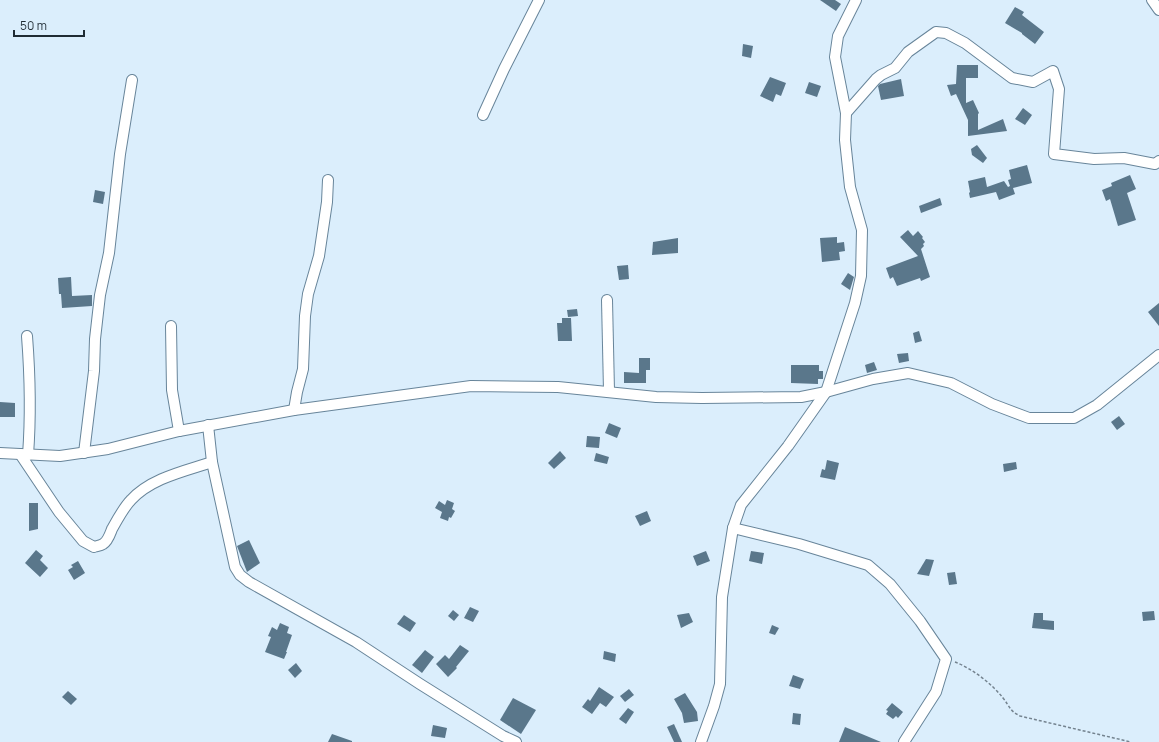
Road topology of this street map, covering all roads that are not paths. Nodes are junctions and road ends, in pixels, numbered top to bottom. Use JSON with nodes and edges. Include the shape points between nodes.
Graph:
{"nodes":[{"id":1,"x":539,"y":0,"type":"edge"},
{"id":2,"x":856,"y":0,"type":"edge"},
{"id":3,"x":1152,"y":0,"type":"edge"},
{"id":4,"x":1159,"y":10,"type":"edge"},
{"id":5,"x":132,"y":80,"type":"dead end"},
{"id":6,"x":846,"y":113,"type":"junction"},
{"id":7,"x":483,"y":115,"type":"dead end"},
{"id":8,"x":1159,"y":160,"type":"edge"},
{"id":9,"x":328,"y":180,"type":"dead end"},
{"id":10,"x":607,"y":300,"type":"dead end"},
{"id":11,"x":171,"y":326,"type":"dead end"},
{"id":12,"x":27,"y":336,"type":"dead end"},
{"id":13,"x":1159,"y":355,"type":"edge"},
{"id":14,"x":609,"y":391,"type":"junction"},
{"id":15,"x":826,"y":392,"type":"junction"},
{"id":16,"x":294,"y":410,"type":"junction"},
{"id":17,"x":208,"y":425,"type":"junction"},
{"id":18,"x":179,"y":431,"type":"junction"},
{"id":19,"x":0,"y":453,"type":"edge"},
{"id":20,"x":84,"y":453,"type":"junction"},
{"id":21,"x":24,"y":455,"type":"junction"},
{"id":22,"x":212,"y":462,"type":"junction"},
{"id":23,"x":732,"y":528,"type":"junction"},
{"id":24,"x":516,"y":742,"type":"edge"},
{"id":25,"x":702,"y":742,"type":"edge"},
{"id":26,"x":904,"y":742,"type":"edge"}],
"edges":[{"from":1,"to":7,"type":"street"},
{"from":2,"to":6,"type":"street","via":[[838,36],[835,57]]},
{"from":3,"to":4,"type":"street"},
{"from":5,"to":20,"type":"street","via":[[120,154],[109,253],[100,295]]},
{"from":6,"to":8,"type":"street","via":[[876,79],[895,68],[908,52],[936,32],[946,32],[966,43],[1012,78],[1033,82],[1053,71],[1059,89],[1054,154],[1094,159],[1124,158],[1155,164]]},
{"from":6,"to":15,"type":"street","via":[[845,140],[850,187],[862,230],[861,276],[855,303]]},
{"from":9,"to":16,"type":"street","via":[[319,256],[308,294],[303,369]]},
{"from":10,"to":14,"type":"street"},
{"from":11,"to":18,"type":"street","via":[[172,390]]},
{"from":12,"to":21,"type":"street","via":[[30,429]]},
{"from":13,"to":15,"type":"street","via":[[1097,405],[1074,418],[1029,418],[992,404],[951,383],[908,373],[872,379]]},
{"from":14,"to":15,"type":"street","via":[[656,397],[702,398],[801,397]]},
{"from":14,"to":16,"type":"street","via":[[558,387],[471,386]]},
{"from":15,"to":23,"type":"street","via":[[788,446],[741,505]]},
{"from":16,"to":17,"type":"street"},
{"from":17,"to":18,"type":"street"},
{"from":17,"to":22,"type":"street"},
{"from":18,"to":20,"type":"street"},
{"from":19,"to":21,"type":"street"},
{"from":20,"to":21,"type":"street","via":[[60,456]]},
{"from":21,"to":22,"type":"street","via":[[59,512],[83,541],[94,547],[104,544],[130,500],[142,490],[176,473]]},
{"from":22,"to":24,"type":"street","via":[[235,567],[240,575],[263,591],[356,642]]},
{"from":23,"to":25,"type":"street","via":[[722,596],[720,684]]},
{"from":23,"to":26,"type":"street","via":[[868,565],[890,584],[920,621],[946,659],[936,692]]}]}
